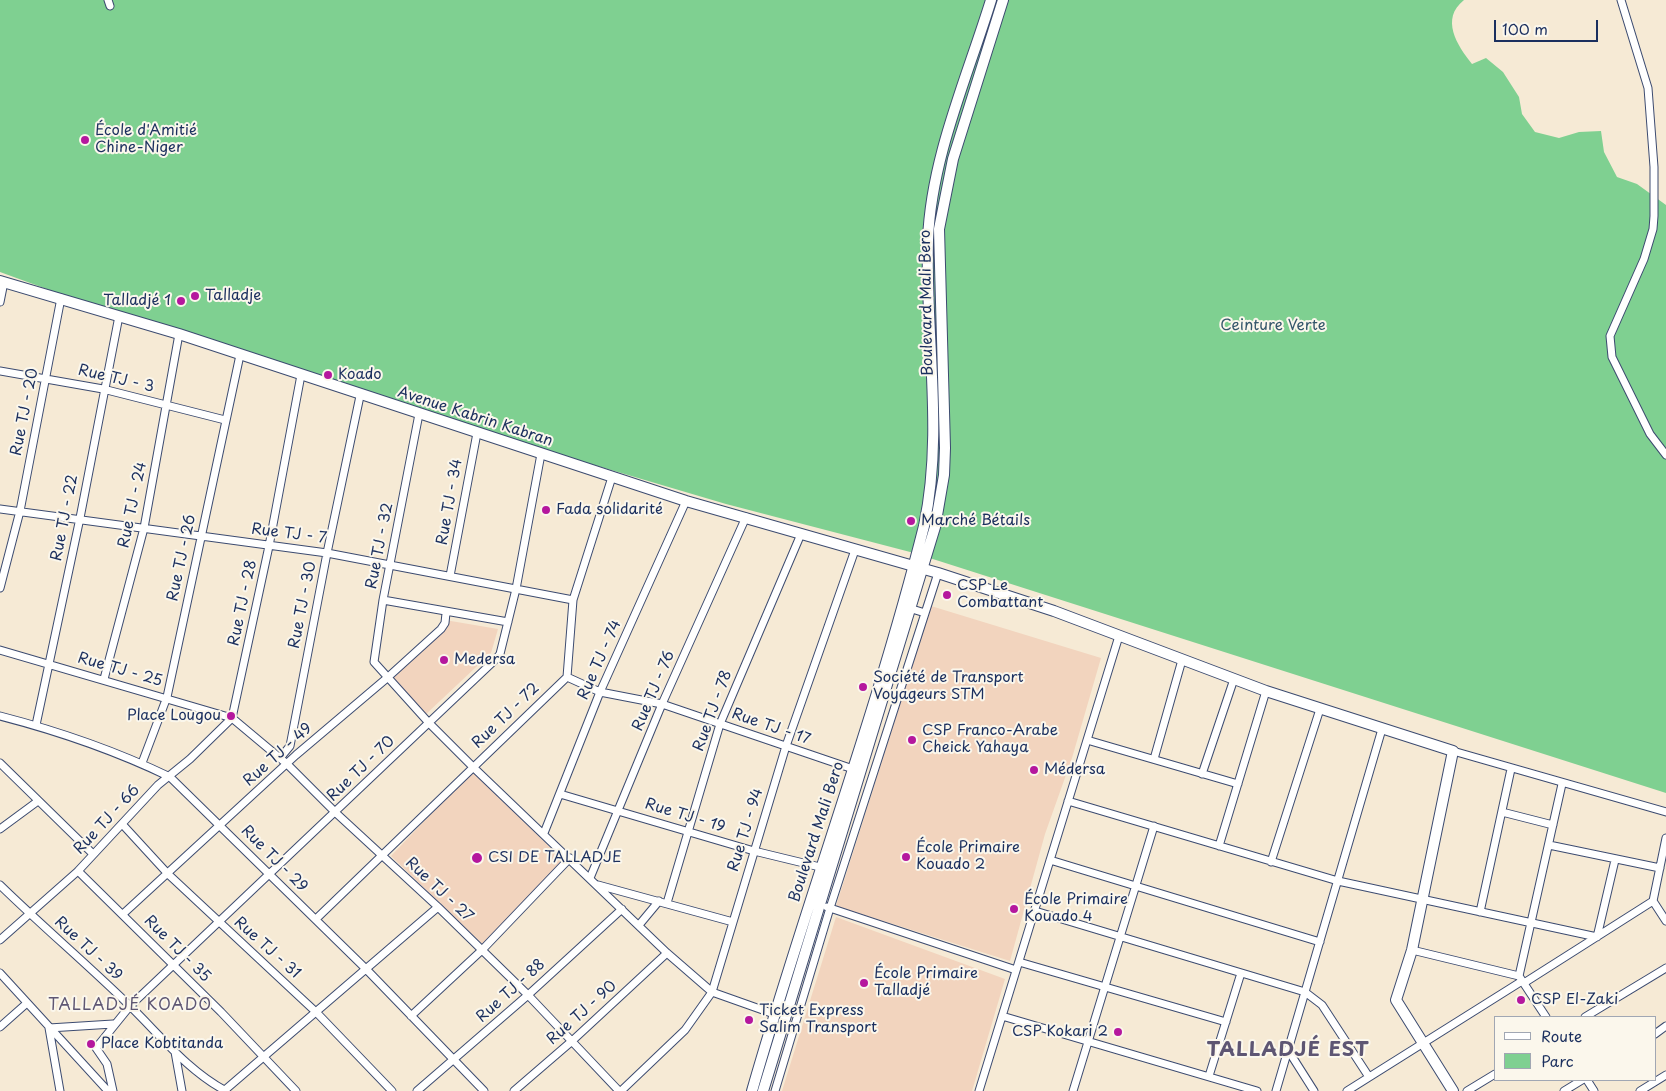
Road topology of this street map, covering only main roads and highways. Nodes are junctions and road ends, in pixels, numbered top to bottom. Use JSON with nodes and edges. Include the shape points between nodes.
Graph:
{"nodes":[{"id":1,"x":991,"y":0,"type":"edge"},
{"id":2,"x":1004,"y":0,"type":"edge"},
{"id":3,"x":2,"y":282,"type":"edge"},
{"id":4,"x":923,"y":552,"type":"junction"},
{"id":5,"x":918,"y":567,"type":"junction"},
{"id":6,"x":914,"y":584,"type":"junction"},
{"id":7,"x":827,"y":868,"type":"junction"},
{"id":8,"x":752,"y":1091,"type":"edge"},
{"id":9,"x":763,"y":1091,"type":"edge"},
{"id":10,"x":1453,"y":1091,"type":"edge"}],
"edges":[{"from":1,"to":4,"type":"main road","name":"Boulevard Mali Bero","via":[[935,181],[928,239],[933,440],[931,491]]},
{"from":2,"to":4,"type":"main road","name":"Boulevard Mali Bero","via":[[953,159],[939,229],[944,475],[935,526]]},
{"from":3,"to":5,"type":"main road","name":"Avenue Kabrin Kabran","via":[[179,334],[686,501]]},
{"from":4,"to":5,"type":"main road"},
{"from":5,"to":6,"type":"main road"},
{"from":5,"to":10,"type":"main road","name":"Avenue Kabrin Kabran","via":[[1054,611],[1266,691],[1453,751],[1412,950],[1396,1000]]},
{"from":6,"to":7,"type":"main road","name":"Boulevard Mali Bero","via":[[853,769]]},
{"from":6,"to":7,"type":"main road","name":"Boulevard Mali Bero","via":[[912,609]]},
{"from":7,"to":8,"type":"main road","name":"Boulevard Mali Bero","via":[[774,1014]]},
{"from":7,"to":9,"type":"main road","name":"Boulevard Mali Bero","via":[[826,907]]}]}
